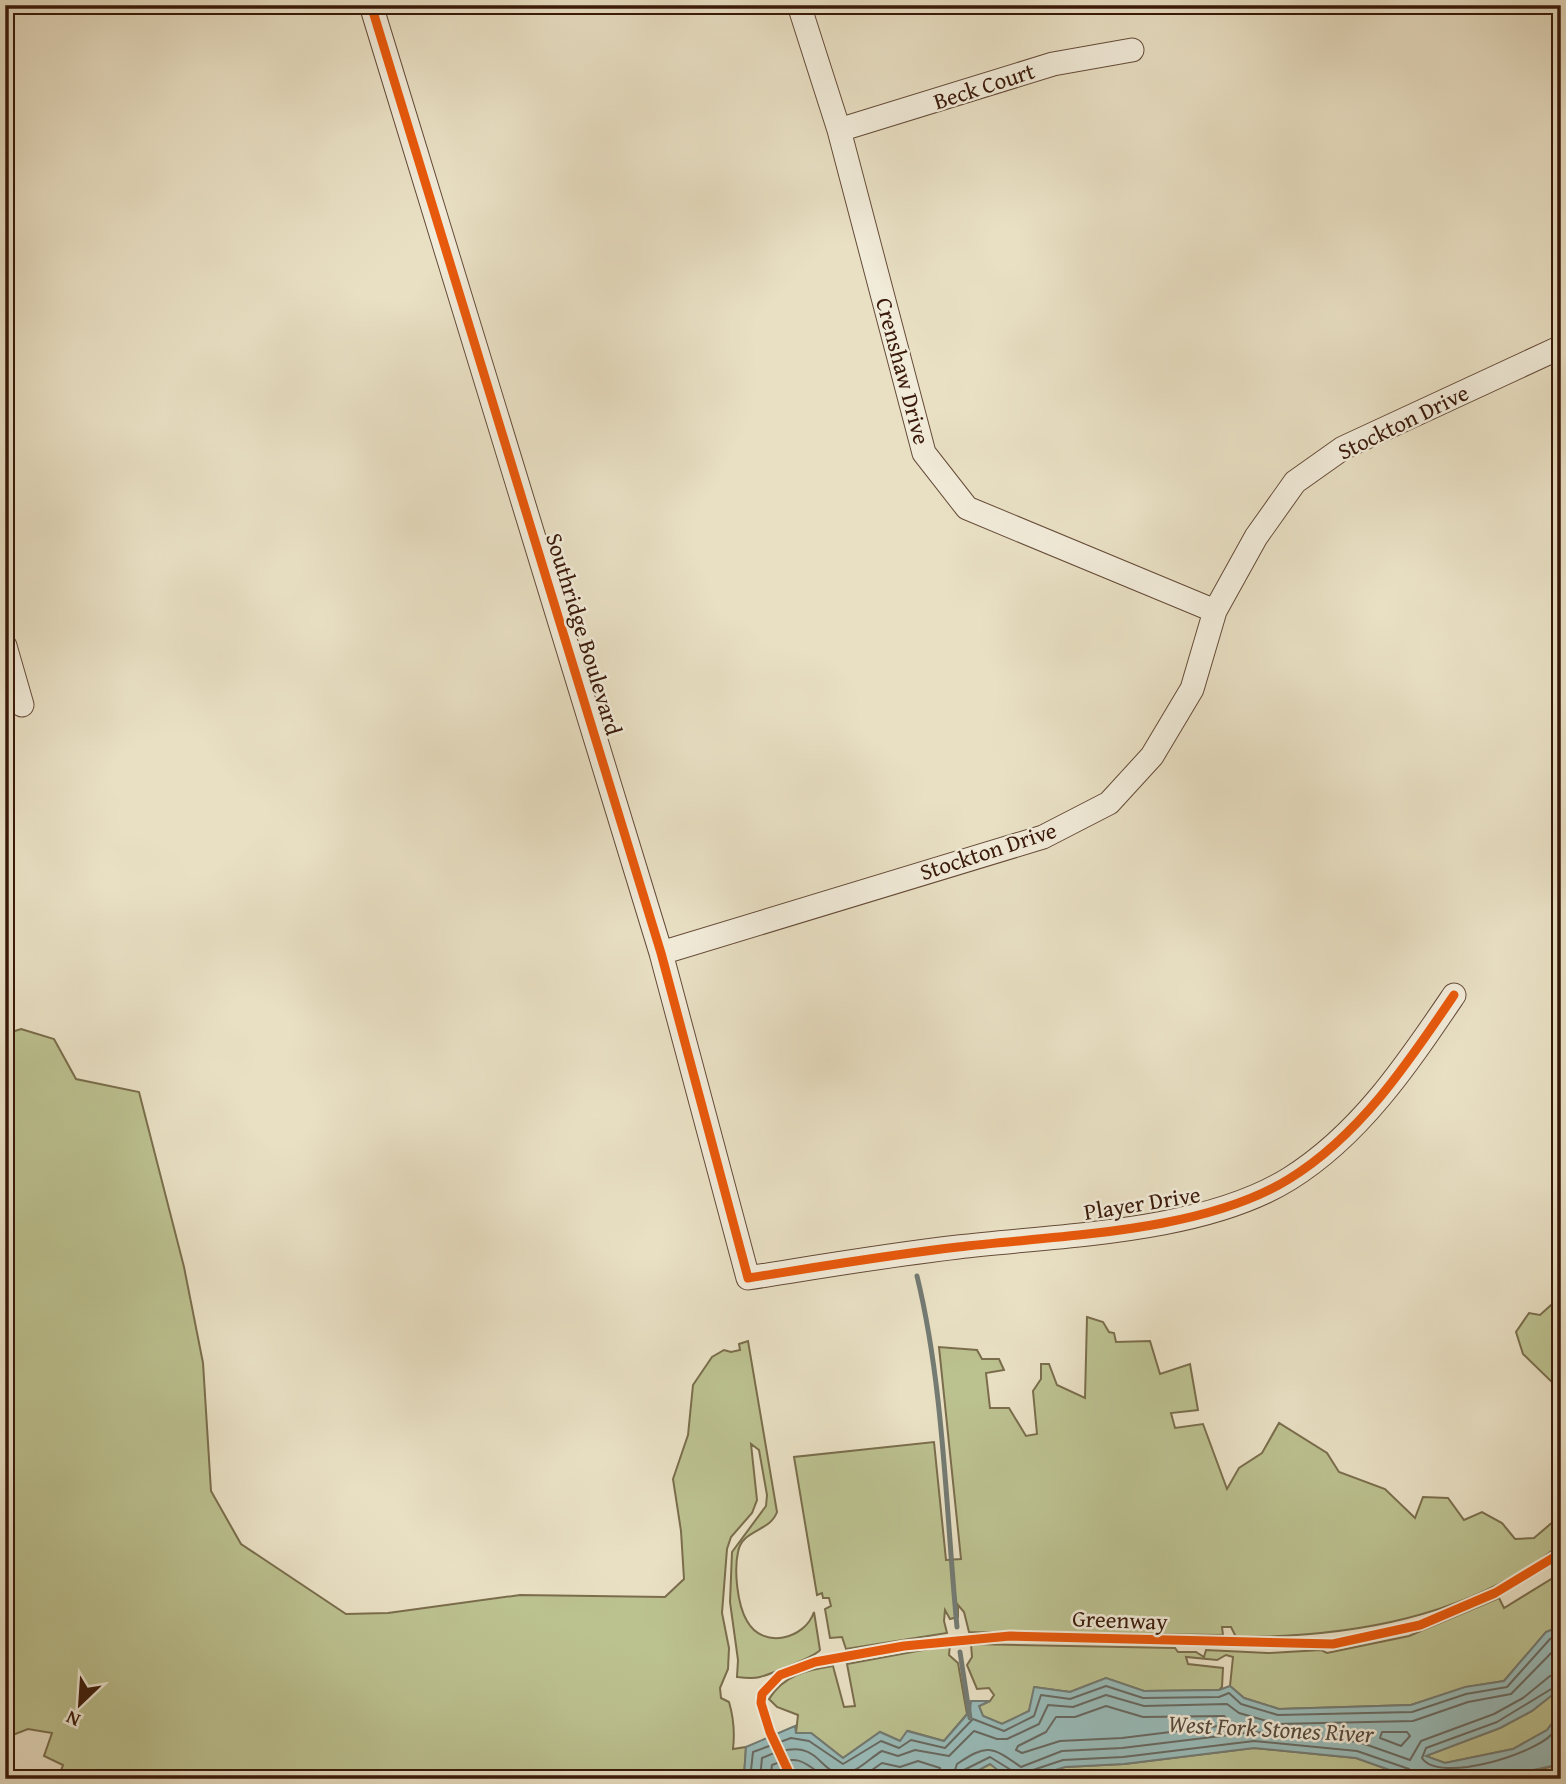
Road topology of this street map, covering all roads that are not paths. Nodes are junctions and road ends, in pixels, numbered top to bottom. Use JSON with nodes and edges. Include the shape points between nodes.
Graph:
{"nodes":[{"id":1,"x":371,"y":5,"type":"edge"},
{"id":2,"x":799,"y":5,"type":"edge"},
{"id":3,"x":1132,"y":50,"type":"dead end"},
{"id":4,"x":839,"y":130,"type":"junction"},
{"id":5,"x":1561,"y":347,"type":"edge"},
{"id":6,"x":1215,"y":611,"type":"junction"},
{"id":7,"x":5,"y":646,"type":"edge"},
{"id":8,"x":22,"y":705,"type":"dead end"},
{"id":9,"x":661,"y":953,"type":"junction"},
{"id":10,"x":1454,"y":995,"type":"dead end"},
{"id":11,"x":748,"y":1278,"type":"joint"}],
"edges":[{"from":1,"to":9,"type":"street","name":"Southridge Boulevard"},
{"from":2,"to":4,"type":"street","name":"Crenshaw Drive"},
{"from":3,"to":4,"type":"street","name":"Beck Court","via":[[1053,64]]},
{"from":4,"to":6,"type":"street","name":"Crenshaw Drive","via":[[924,453],[967,509]]},
{"from":5,"to":6,"type":"street","name":"Stockton Drive","via":[[1343,448],[1295,482],[1256,537]]},
{"from":6,"to":9,"type":"street","name":"Stockton Drive","via":[[1192,689],[1152,756],[1109,803],[1043,837]]},
{"from":7,"to":8,"type":"street"},
{"from":9,"to":11,"type":"street","name":"Southridge Boulevard"},
{"from":10,"to":11,"type":"street","name":"Player Drive","via":[[1414,1054],[1348,1134],[1288,1179],[1226,1208],[1144,1225],[937,1249]]}]}
